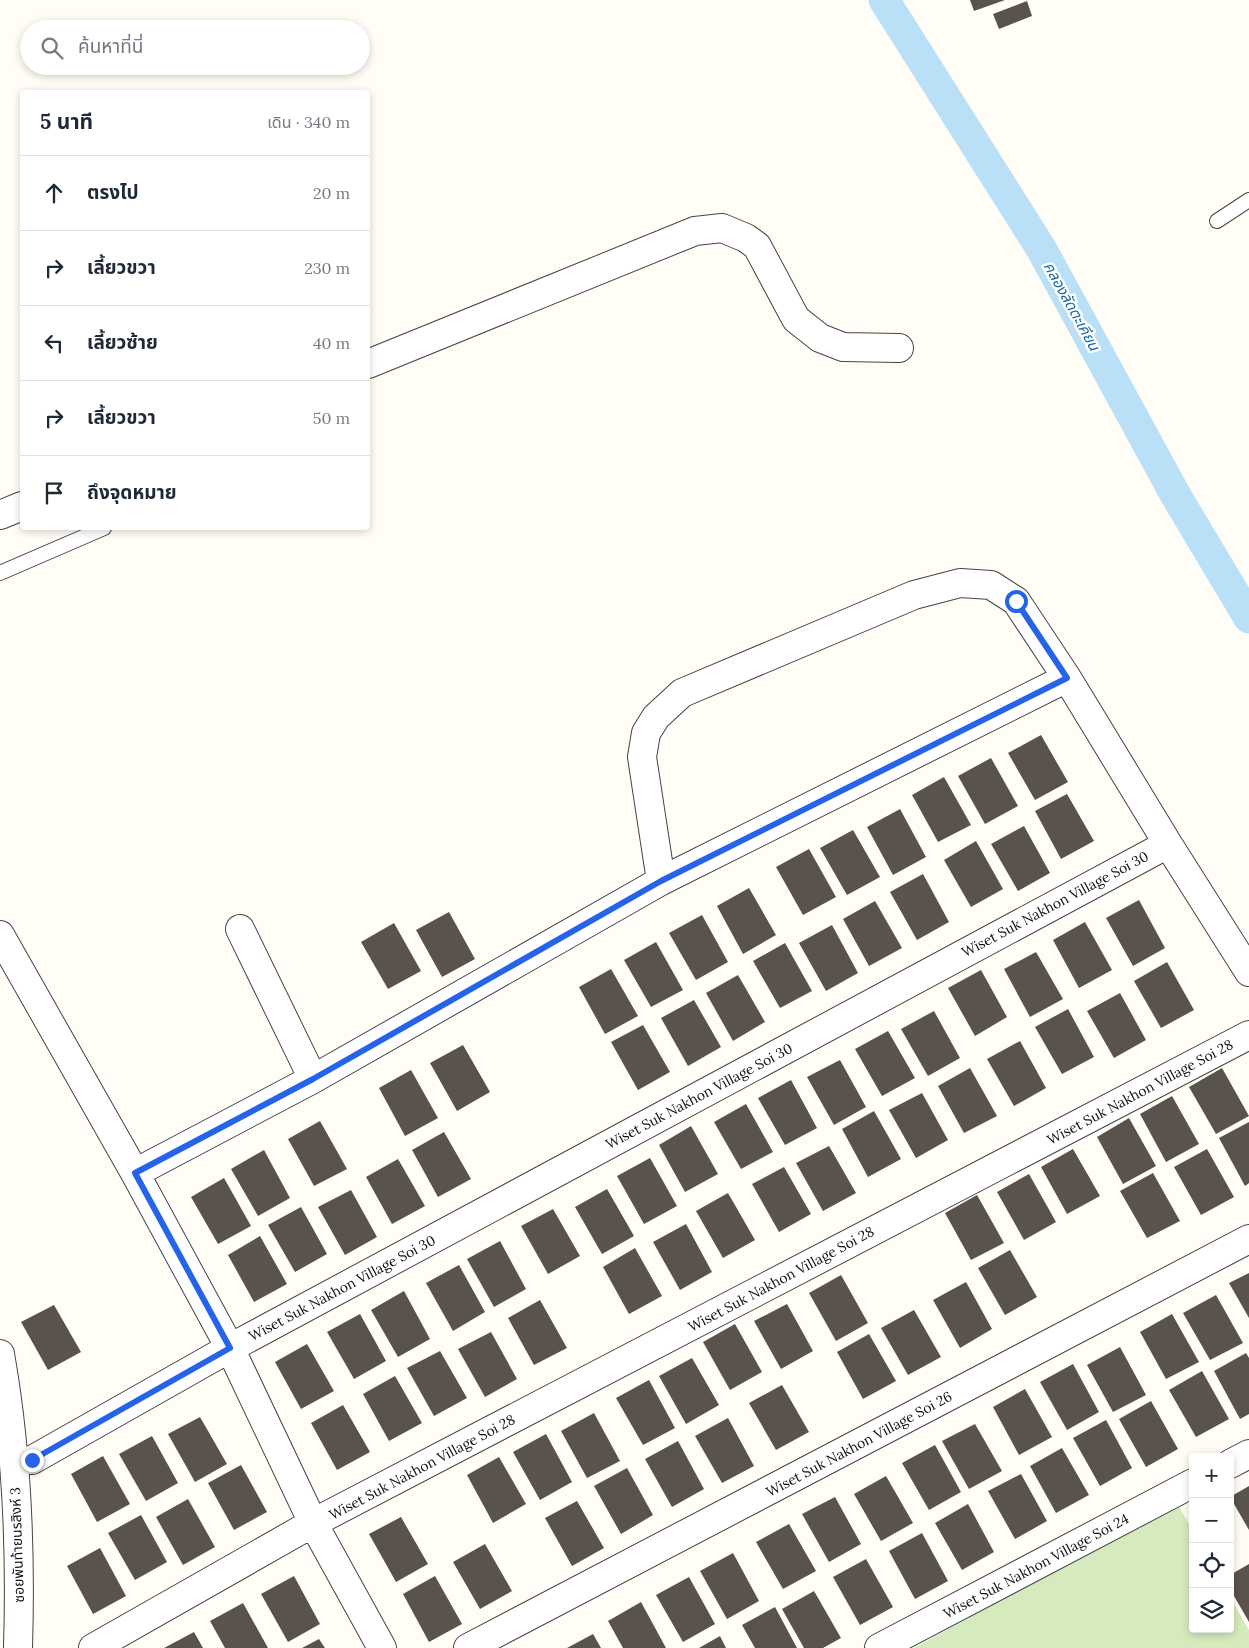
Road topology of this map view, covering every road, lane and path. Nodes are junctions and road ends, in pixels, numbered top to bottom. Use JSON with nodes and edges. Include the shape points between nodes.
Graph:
{"nodes":[{"id":1,"x":1249,"y":200,"type":"edge"},
{"id":2,"x":1217,"y":221,"type":"dead end"},
{"id":3,"x":899,"y":348,"type":"dead end"},
{"id":4,"x":370,"y":363,"type":"edge"},
{"id":5,"x":20,"y":507,"type":"edge"},
{"id":6,"x":0,"y":515,"type":"edge"},
{"id":7,"x":99,"y":530,"type":"edge"},
{"id":8,"x":0,"y":573,"type":"edge"},
{"id":9,"x":1067,"y":678,"type":"junction"},
{"id":10,"x":1168,"y":844,"type":"junction"},
{"id":11,"x":661,"y":881,"type":"junction"},
{"id":12,"x":240,"y":928,"type":"dead end"},
{"id":13,"x":0,"y":935,"type":"edge"},
{"id":14,"x":1249,"y":972,"type":"edge"},
{"id":15,"x":1249,"y":1035,"type":"edge"},
{"id":16,"x":313,"y":1079,"type":"junction"},
{"id":17,"x":135,"y":1173,"type":"junction"},
{"id":18,"x":1249,"y":1239,"type":"edge"},
{"id":19,"x":230,"y":1348,"type":"junction"},
{"id":20,"x":0,"y":1354,"type":"edge"},
{"id":21,"x":1249,"y":1454,"type":"edge"},
{"id":22,"x":32,"y":1460,"type":"dead end"},
{"id":23,"x":1234,"y":1462,"type":"edge"},
{"id":24,"x":1189,"y":1485,"type":"edge"},
{"id":25,"x":313,"y":1524,"type":"junction"},
{"id":26,"x":18,"y":1648,"type":"edge"},
{"id":27,"x":93,"y":1648,"type":"edge"},
{"id":28,"x":382,"y":1648,"type":"edge"},
{"id":29,"x":468,"y":1648,"type":"edge"},
{"id":30,"x":879,"y":1648,"type":"edge"}],
"edges":[{"from":1,"to":2,"type":"lane"},
{"from":3,"to":4,"type":"street","via":[[843,347],[820,338],[796,318],[757,246],[722,228],[695,231]]},
{"from":5,"to":6,"type":"street"},
{"from":7,"to":8,"type":"lane"},
{"from":9,"to":10,"type":"street"},
{"from":9,"to":11,"type":"street"},
{"from":9,"to":11,"type":"street","via":[[1016,601],[991,585],[960,583],[914,595],[682,693],[656,717],[646,733],[642,757]]},
{"from":10,"to":14,"type":"street"},
{"from":10,"to":19,"type":"street","name":"Wiset Suk Nakhon Village Soi 30"},
{"from":11,"to":16,"type":"street"},
{"from":12,"to":16,"type":"street"},
{"from":13,"to":17,"type":"street"},
{"from":15,"to":25,"type":"street","name":"Wiset Suk Nakhon Village Soi 28"},
{"from":16,"to":17,"type":"street"},
{"from":17,"to":19,"type":"street"},
{"from":18,"to":29,"type":"street","name":"Wiset Suk Nakhon Village Soi 26"},
{"from":19,"to":22,"type":"street","name":"Wiset Suk Nakhon Village Soi 30"},
{"from":19,"to":25,"type":"street"},
{"from":20,"to":26,"type":"street","name":"ซอยพันท้ายนรสิงห์ 3","via":[[7,1396],[18,1530]]},
{"from":21,"to":23,"type":"street"},
{"from":24,"to":30,"type":"street","name":"Wiset Suk Nakhon Village Soi 24"},
{"from":25,"to":27,"type":"street","name":"Wiset Suk Nakhon Village Soi 28"},
{"from":25,"to":28,"type":"street"}]}
